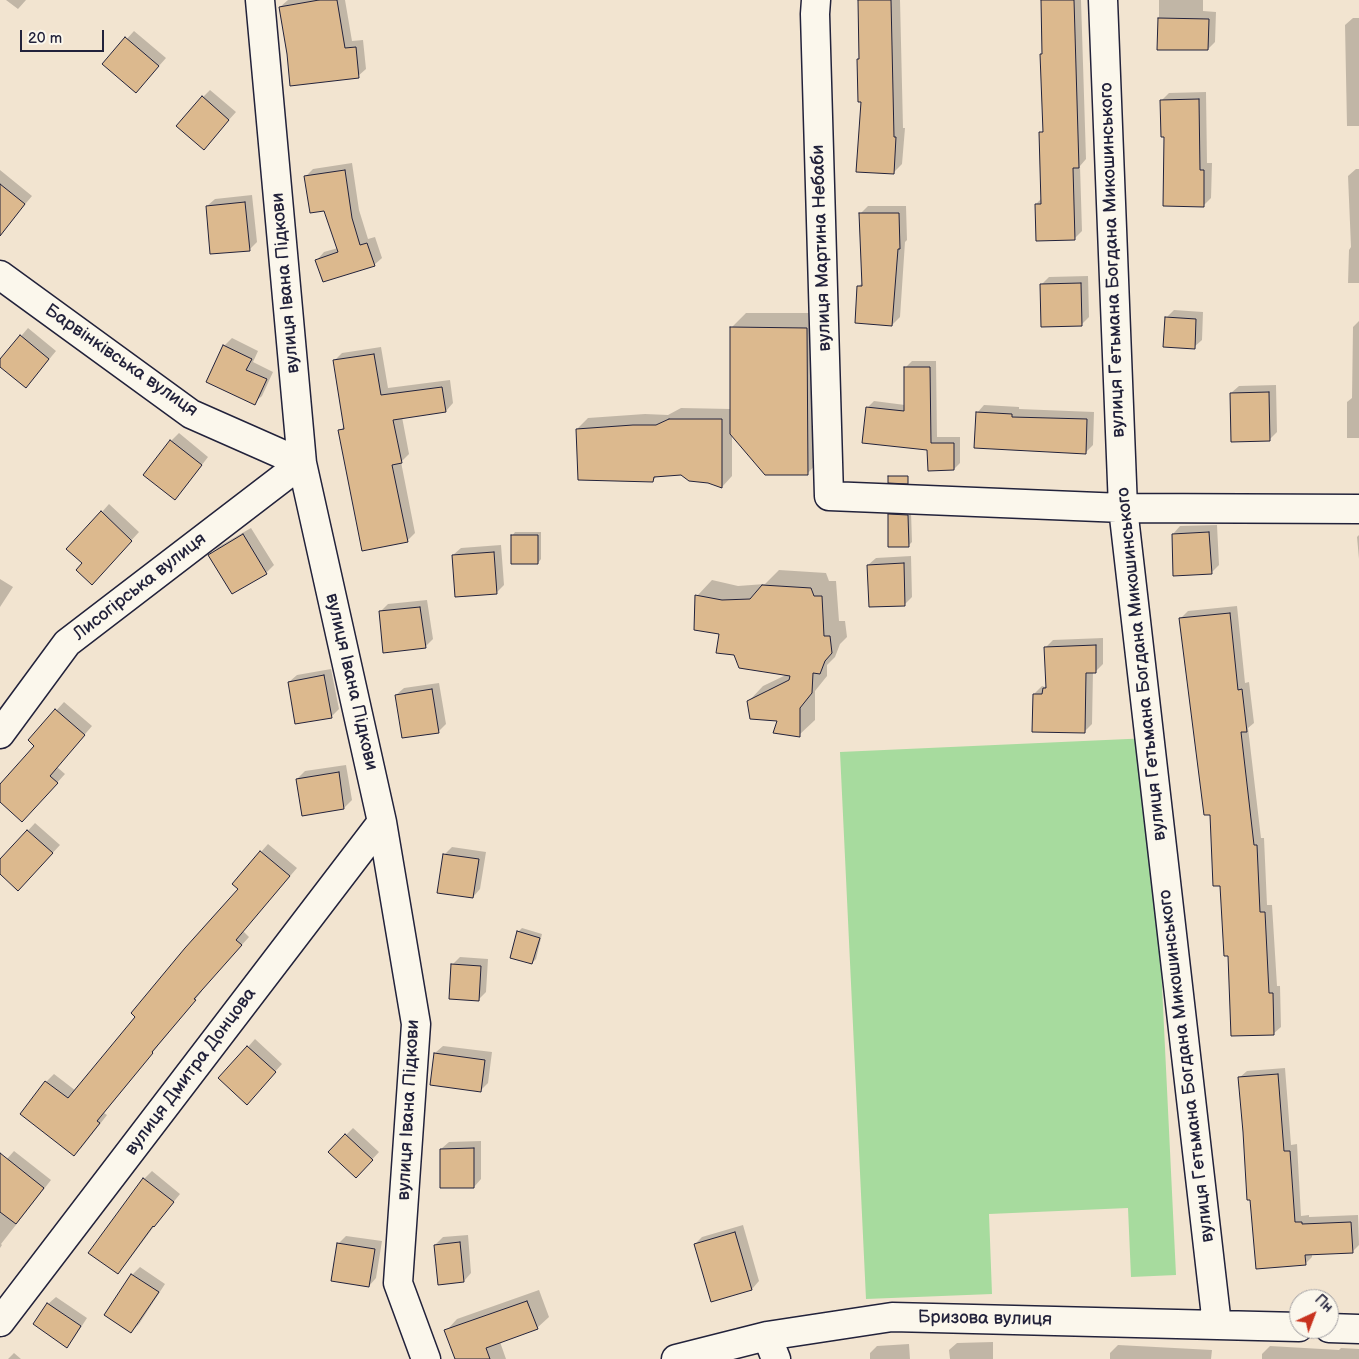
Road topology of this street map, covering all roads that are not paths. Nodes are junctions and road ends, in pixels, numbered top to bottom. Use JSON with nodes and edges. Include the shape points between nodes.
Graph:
{"nodes":[{"id":1,"x":260,"y":0,"type":"edge"},
{"id":2,"x":816,"y":0,"type":"edge"},
{"id":3,"x":1103,"y":0,"type":"edge"},
{"id":4,"x":0,"y":275,"type":"edge"},
{"id":5,"x":302,"y":462,"type":"junction"},
{"id":6,"x":1123,"y":508,"type":"junction"},
{"id":7,"x":1359,"y":509,"type":"edge"},
{"id":8,"x":0,"y":734,"type":"edge"},
{"id":9,"x":382,"y":822,"type":"junction"},
{"id":10,"x":0,"y":1322,"type":"edge"},
{"id":11,"x":1217,"y":1325,"type":"junction"},
{"id":12,"x":1289,"y":1327,"type":"edge"},
{"id":13,"x":1339,"y":1328,"type":"edge"},
{"id":14,"x":1359,"y":1329,"type":"edge"},
{"id":15,"x":771,"y":1348,"type":"edge"},
{"id":16,"x":426,"y":1359,"type":"edge"},
{"id":17,"x":676,"y":1359,"type":"edge"}],
"edges":[{"from":1,"to":5,"type":"street","name":"вулиця Івана Підкови"},
{"from":2,"to":6,"type":"street","name":"вулиця Мартина Небаби","via":[[829,496]]},
{"from":3,"to":6,"type":"street","name":"вулиця Гетьмана Богдана Микошинського"},
{"from":4,"to":5,"type":"street","name":"Барвінківська вулиця","via":[[191,414]]},
{"from":5,"to":8,"type":"street","name":"Лисогірська вулиця","via":[[67,643]]},
{"from":5,"to":9,"type":"street","name":"вулиця Івана Підкови"},
{"from":6,"to":7,"type":"street"},
{"from":6,"to":11,"type":"street","name":"вулиця Гетьмана Богдана Микошинського"},
{"from":9,"to":10,"type":"street","name":"вулиця Дмитра Донцова"},
{"from":9,"to":16,"type":"street","name":"вулиця Івана Підкови","via":[[416,1024],[398,1282]]},
{"from":11,"to":12,"type":"street","name":"Бризова вулиця"},
{"from":11,"to":15,"type":"street","name":"Бризова вулиця","via":[[892,1317]]},
{"from":13,"to":14,"type":"street"},
{"from":15,"to":17,"type":"street","name":"Бризова вулиця"}]}
